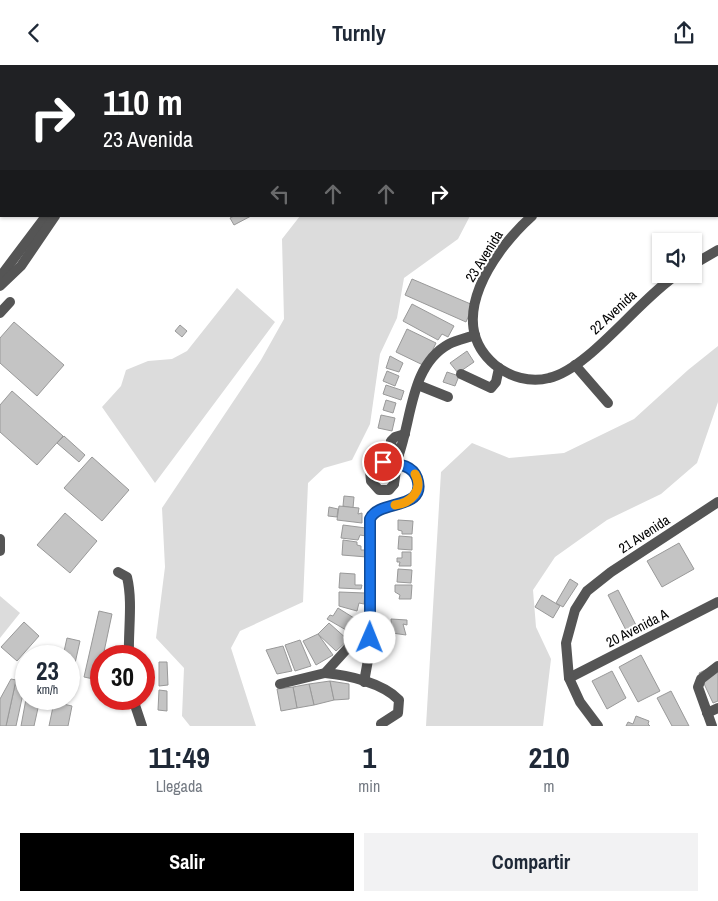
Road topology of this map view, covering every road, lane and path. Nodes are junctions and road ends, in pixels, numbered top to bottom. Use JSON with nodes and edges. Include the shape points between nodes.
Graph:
{"nodes":[{"id":1,"x":531,"y":217,"type":"edge"},
{"id":2,"x":49,"y":218,"type":"edge"},
{"id":3,"x":718,"y":250,"type":"edge"},
{"id":4,"x":702,"y":259,"type":"edge"},
{"id":5,"x":0,"y":277,"type":"edge"},
{"id":6,"x":666,"y":283,"type":"edge"},
{"id":7,"x":0,"y":286,"type":"edge"},
{"id":8,"x":10,"y":302,"type":"dead end"},
{"id":9,"x":0,"y":313,"type":"edge"},
{"id":10,"x":475,"y":335,"type":"junction"},
{"id":11,"x":572,"y":367,"type":"junction"},
{"id":12,"x":499,"y":369,"type":"junction"},
{"id":13,"x":461,"y":374,"type":"dead end"},
{"id":14,"x":418,"y":385,"type":"junction"},
{"id":15,"x":448,"y":397,"type":"dead end"},
{"id":16,"x":608,"y":403,"type":"dead end"},
{"id":17,"x":718,"y":503,"type":"edge"},
{"id":18,"x":0,"y":539,"type":"edge"},
{"id":19,"x":0,"y":551,"type":"edge"},
{"id":20,"x":118,"y":572,"type":"dead end"},
{"id":21,"x":718,"y":602,"type":"edge"},
{"id":22,"x":370,"y":620,"type":"junction"},
{"id":23,"x":129,"y":645,"type":"edge"},
{"id":24,"x":718,"y":666,"type":"edge"},
{"id":25,"x":325,"y":673,"type":"junction"},
{"id":26,"x":569,"y":678,"type":"junction"},
{"id":27,"x":364,"y":682,"type":"junction"},
{"id":28,"x":280,"y":684,"type":"dead end"},
{"id":29,"x":718,"y":708,"type":"edge"},
{"id":30,"x":137,"y":710,"type":"edge"},
{"id":31,"x":707,"y":713,"type":"junction"},
{"id":32,"x":381,"y":724,"type":"dead end"},
{"id":33,"x":142,"y":726,"type":"edge"},
{"id":34,"x":598,"y":726,"type":"edge"},
{"id":35,"x":715,"y":726,"type":"edge"}],
"edges":[{"from":1,"to":10,"type":"street","name":"23 Avenida","via":[[503,247],[482,282],[473,313]]},
{"from":2,"to":5,"type":"street"},
{"from":2,"to":7,"type":"street","via":[[21,266]]},
{"from":3,"to":4,"type":"street"},
{"from":6,"to":11,"type":"street","name":"22 Avenida"},
{"from":8,"to":9,"type":"street"},
{"from":10,"to":12,"type":"street","via":[[484,354]]},
{"from":10,"to":14,"type":"street","via":[[450,344],[434,356],[422,371]]},
{"from":11,"to":12,"type":"street","via":[[548,378],[533,380]]},
{"from":11,"to":16,"type":"street"},
{"from":12,"to":13,"type":"street","via":[[491,388]]},
{"from":14,"to":15,"type":"street"},
{"from":14,"to":22,"type":"street","bridge":true,"via":[[399,455],[394,484],[389,490],[379,490],[371,481],[370,471],[383,462],[405,466],[416,476],[418,485],[410,501],[380,509],[370,519]]},
{"from":17,"to":26,"type":"street","name":"21 Avenida","via":[[587,591],[575,610],[566,643]]},
{"from":18,"to":19,"type":"street"},
{"from":20,"to":23,"type":"street","via":[[127,577],[130,590]]},
{"from":21,"to":26,"type":"street","name":"20 Avenida A"},
{"from":22,"to":25,"type":"street"},
{"from":22,"to":27,"type":"street"},
{"from":24,"to":31,"type":"street","via":[[698,683]]},
{"from":25,"to":27,"type":"street"},
{"from":25,"to":28,"type":"street"},
{"from":26,"to":34,"type":"street","via":[[580,702]]},
{"from":27,"to":32,"type":"street","via":[[393,693],[399,700],[398,713]]},
{"from":29,"to":31,"type":"street"},
{"from":30,"to":33,"type":"street"},
{"from":31,"to":35,"type":"street"}]}
